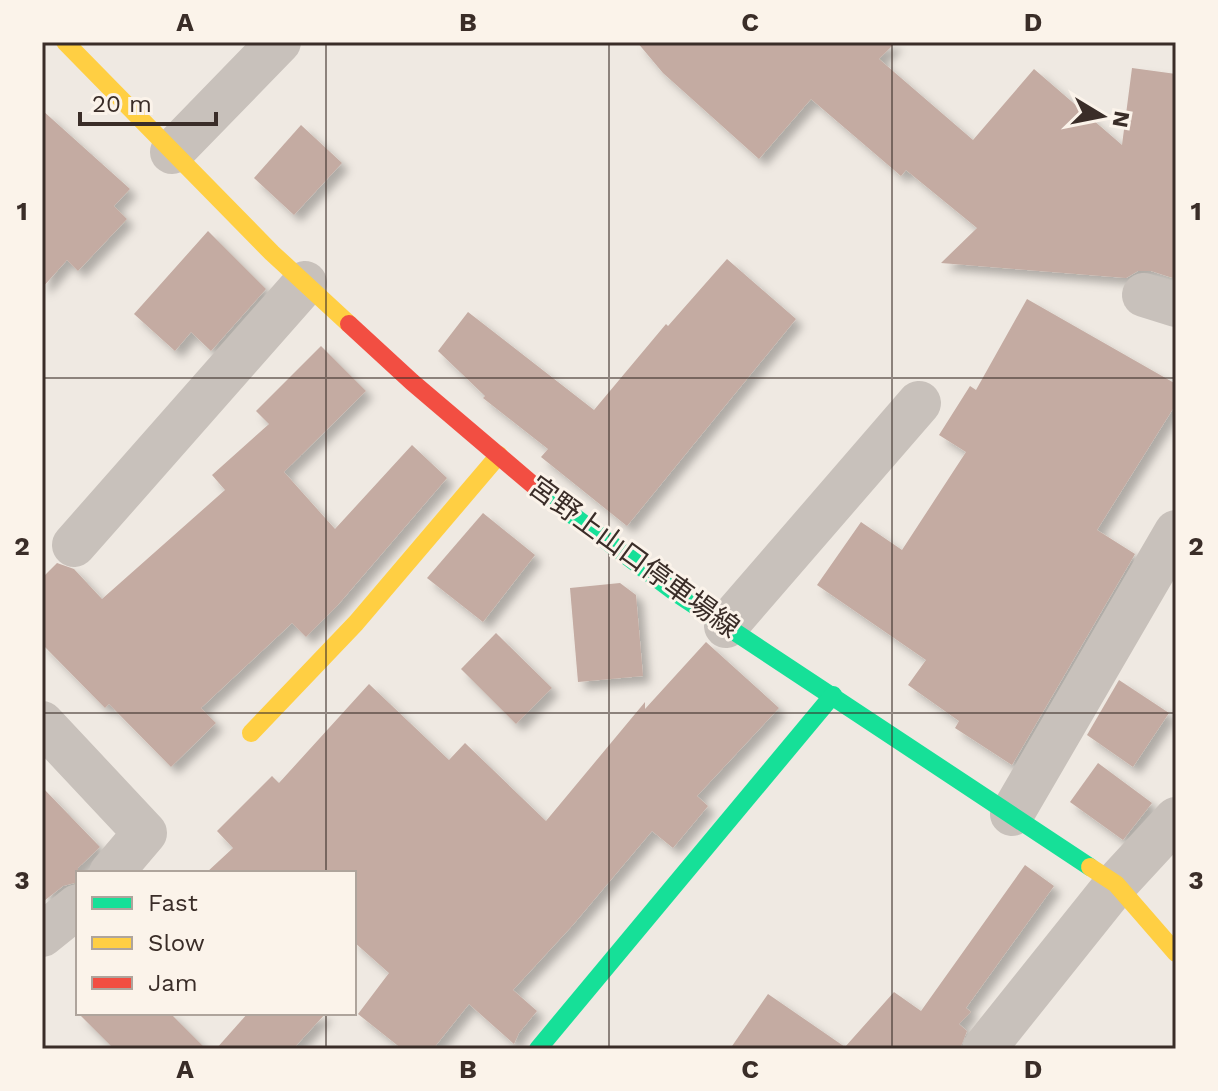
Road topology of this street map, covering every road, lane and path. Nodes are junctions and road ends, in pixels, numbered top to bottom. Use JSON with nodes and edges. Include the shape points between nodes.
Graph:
{"nodes":[{"id":1,"x":65,"y":42,"type":"edge"},
{"id":2,"x":279,"y":42,"type":"edge"},
{"id":3,"x":172,"y":152,"type":"junction"},
{"id":4,"x":305,"y":283,"type":"junction"},
{"id":5,"x":919,"y":403,"type":"dead end"},
{"id":6,"x":499,"y":455,"type":"junction"},
{"id":7,"x":1176,"y":532,"type":"edge"},
{"id":8,"x":74,"y":545,"type":"dead end"},
{"id":9,"x":726,"y":626,"type":"junction"},
{"id":10,"x":833,"y":695,"type":"junction"},
{"id":11,"x":42,"y":723,"type":"edge"},
{"id":12,"x":251,"y":733,"type":"dead end"},
{"id":13,"x":1012,"y":814,"type":"junction"},
{"id":14,"x":1176,"y":819,"type":"edge"},
{"id":15,"x":113,"y":871,"type":"edge"},
{"id":16,"x":1116,"y":884,"type":"junction"},
{"id":17,"x":76,"y":908,"type":"edge"},
{"id":18,"x":42,"y":935,"type":"edge"},
{"id":19,"x":1176,"y":953,"type":"edge"},
{"id":20,"x":538,"y":1049,"type":"edge"},
{"id":21,"x":984,"y":1049,"type":"edge"}],
"edges":[{"from":1,"to":3,"type":"main road","name":"宮野上山口停車場線"},
{"from":2,"to":3,"type":"street"},
{"from":3,"to":4,"type":"main road","name":"宮野上山口停車場線"},
{"from":4,"to":6,"type":"main road","name":"宮野上山口停車場線"},
{"from":4,"to":8,"type":"street"},
{"from":5,"to":9,"type":"street"},
{"from":6,"to":9,"type":"main road","name":"宮野上山口停車場線","via":[[555,505]]},
{"from":6,"to":12,"type":"main road","via":[[356,623]]},
{"from":7,"to":13,"type":"street"},
{"from":9,"to":10,"type":"main road","name":"宮野上山口停車場線"},
{"from":10,"to":13,"type":"main road","name":"宮野上山口停車場線"},
{"from":10,"to":20,"type":"main road"},
{"from":11,"to":15,"type":"street","via":[[145,833]]},
{"from":13,"to":16,"type":"main road","name":"宮野上山口停車場線"},
{"from":14,"to":16,"type":"street"},
{"from":16,"to":19,"type":"main road","name":"宮野上山口停車場線"},
{"from":16,"to":21,"type":"street"},
{"from":17,"to":18,"type":"street"}]}
